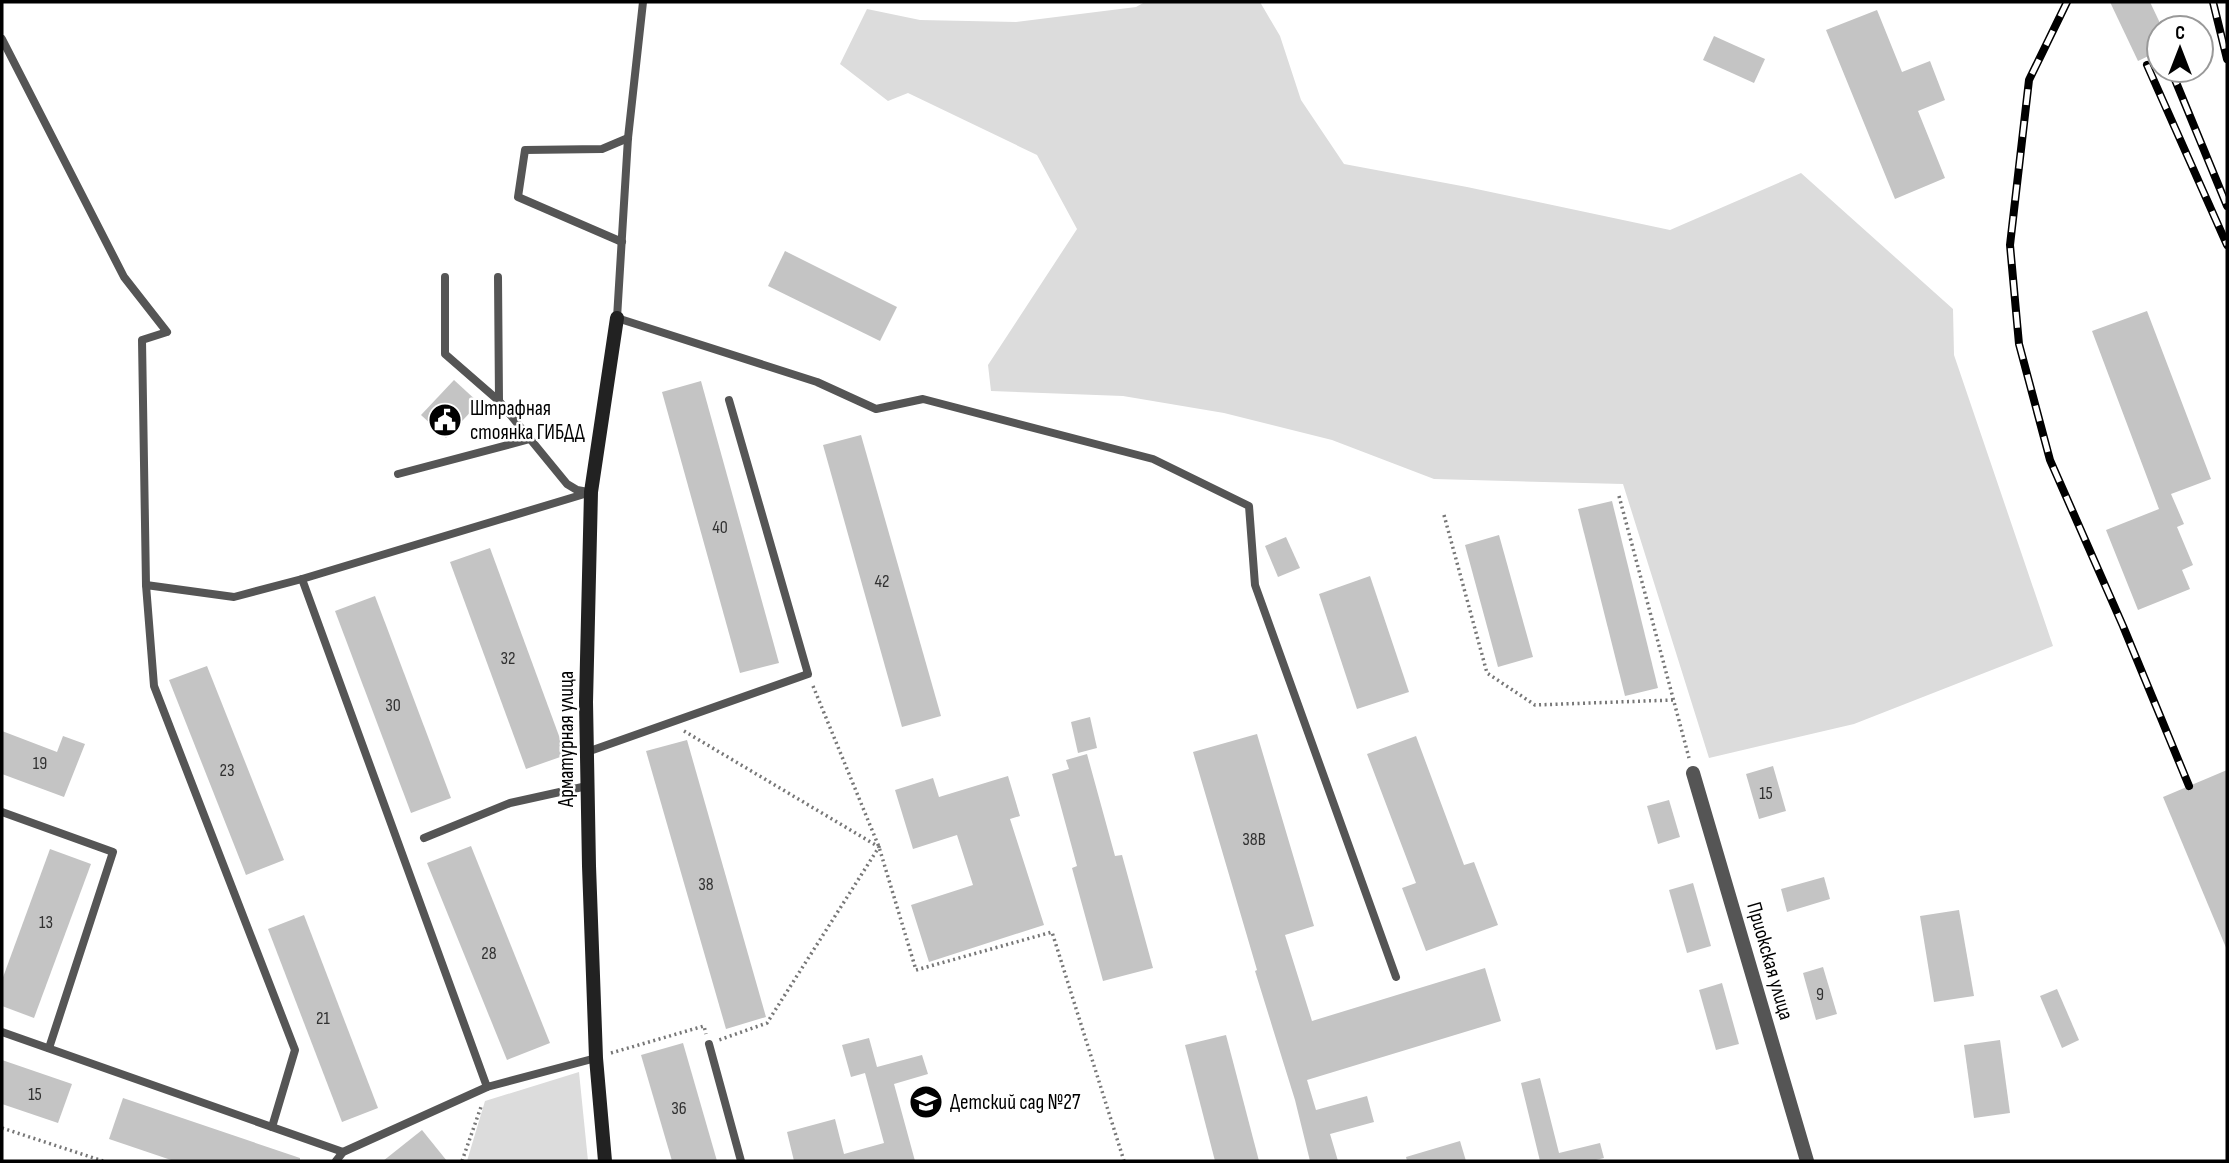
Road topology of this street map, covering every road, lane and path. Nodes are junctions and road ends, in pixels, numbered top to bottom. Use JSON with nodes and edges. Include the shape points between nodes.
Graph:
{"nodes":[{"id":1,"x":643,"y":2,"type":"edge"},
{"id":2,"x":2,"y":39,"type":"edge"},
{"id":3,"x":628,"y":138,"type":"junction"},
{"id":4,"x":622,"y":242,"type":"junction"},
{"id":5,"x":445,"y":276,"type":"dead end"},
{"id":6,"x":498,"y":277,"type":"dead end"},
{"id":7,"x":617,"y":318,"type":"junction"},
{"id":8,"x":729,"y":400,"type":"dead end"},
{"id":9,"x":499,"y":401,"type":"junction"},
{"id":10,"x":530,"y":439,"type":"junction"},
{"id":11,"x":398,"y":474,"type":"dead end"},
{"id":12,"x":591,"y":492,"type":"junction"},
{"id":13,"x":1619,"y":496,"type":"dead end"},
{"id":14,"x":1444,"y":515,"type":"dead end"},
{"id":15,"x":302,"y":579,"type":"junction"},
{"id":16,"x":146,"y":585,"type":"junction"},
{"id":17,"x":808,"y":674,"type":"junction"},
{"id":18,"x":1673,"y":700,"type":"junction"},
{"id":19,"x":670,"y":723,"type":"junction"},
{"id":20,"x":587,"y":752,"type":"junction"},
{"id":21,"x":1693,"y":773,"type":"joint"},
{"id":22,"x":587,"y":786,"type":"junction"},
{"id":23,"x":2,"y":812,"type":"edge"},
{"id":24,"x":424,"y":838,"type":"dead end"},
{"id":25,"x":879,"y":846,"type":"junction"},
{"id":26,"x":1396,"y":977,"type":"dead end"},
{"id":27,"x":2,"y":1032,"type":"edge"},
{"id":28,"x":709,"y":1044,"type":"junction"},
{"id":29,"x":49,"y":1048,"type":"junction"},
{"id":30,"x":596,"y":1058,"type":"junction"},
{"id":31,"x":487,"y":1087,"type":"junction"},
{"id":32,"x":272,"y":1126,"type":"junction"},
{"id":33,"x":2,"y":1128,"type":"edge"},
{"id":34,"x":344,"y":1152,"type":"junction"},
{"id":35,"x":103,"y":1161,"type":"edge"},
{"id":36,"x":336,"y":1161,"type":"edge"},
{"id":37,"x":463,"y":1161,"type":"edge"},
{"id":38,"x":605,"y":1161,"type":"edge"},
{"id":39,"x":741,"y":1161,"type":"edge"},
{"id":40,"x":1124,"y":1161,"type":"edge"},
{"id":41,"x":1807,"y":1161,"type":"edge"}],
"edges":[{"from":1,"to":3,"type":"lane"},
{"from":2,"to":16,"type":"lane","via":[[124,277],[167,332],[142,340]]},
{"from":3,"to":4,"type":"lane"},
{"from":3,"to":4,"type":"lane","via":[[602,149],[525,150],[517,197]]},
{"from":4,"to":7,"type":"lane"},
{"from":5,"to":9,"type":"lane","via":[[445,354]]},
{"from":6,"to":9,"type":"lane"},
{"from":7,"to":12,"type":"street","name":"Арматурная улица"},
{"from":7,"to":26,"type":"lane","via":[[817,382],[876,409],[923,399],[1153,458],[1249,506],[1255,585]]},
{"from":8,"to":17,"type":"lane"},
{"from":9,"to":10,"type":"lane"},
{"from":10,"to":11,"type":"lane"},
{"from":10,"to":12,"type":"lane","via":[[572,488]]},
{"from":12,"to":15,"type":"lane"},
{"from":12,"to":20,"type":"street","name":"Арматурная улица"},
{"from":13,"to":18,"type":"path"},
{"from":14,"to":18,"type":"path","via":[[1487,673],[1535,705]]},
{"from":15,"to":16,"type":"lane","via":[[234,597]]},
{"from":15,"to":31,"type":"lane"},
{"from":16,"to":32,"type":"lane","via":[[154,686],[295,1050]]},
{"from":17,"to":19,"type":"lane"},
{"from":17,"to":25,"type":"path"},
{"from":18,"to":21,"type":"path"},
{"from":19,"to":20,"type":"lane"},
{"from":19,"to":25,"type":"path"},
{"from":20,"to":22,"type":"street","name":"Арматурная улица"},
{"from":21,"to":41,"type":"street","name":"Приокская улица"},
{"from":22,"to":24,"type":"lane","via":[[510,803]]},
{"from":22,"to":30,"type":"street","name":"Арматурная улица"},
{"from":23,"to":29,"type":"lane","via":[[113,852]]},
{"from":25,"to":28,"type":"path","via":[[767,1023]]},
{"from":25,"to":40,"type":"path","via":[[916,970],[1052,932]]},
{"from":27,"to":29,"type":"lane"},
{"from":28,"to":30,"type":"path","via":[[704,1026]]},
{"from":28,"to":39,"type":"lane"},
{"from":29,"to":32,"type":"lane"},
{"from":30,"to":31,"type":"lane"},
{"from":30,"to":38,"type":"street","name":"Арматурная улица"},
{"from":31,"to":34,"type":"lane"},
{"from":31,"to":37,"type":"path"},
{"from":32,"to":34,"type":"lane"},
{"from":33,"to":35,"type":"path"},
{"from":34,"to":36,"type":"lane"}]}
